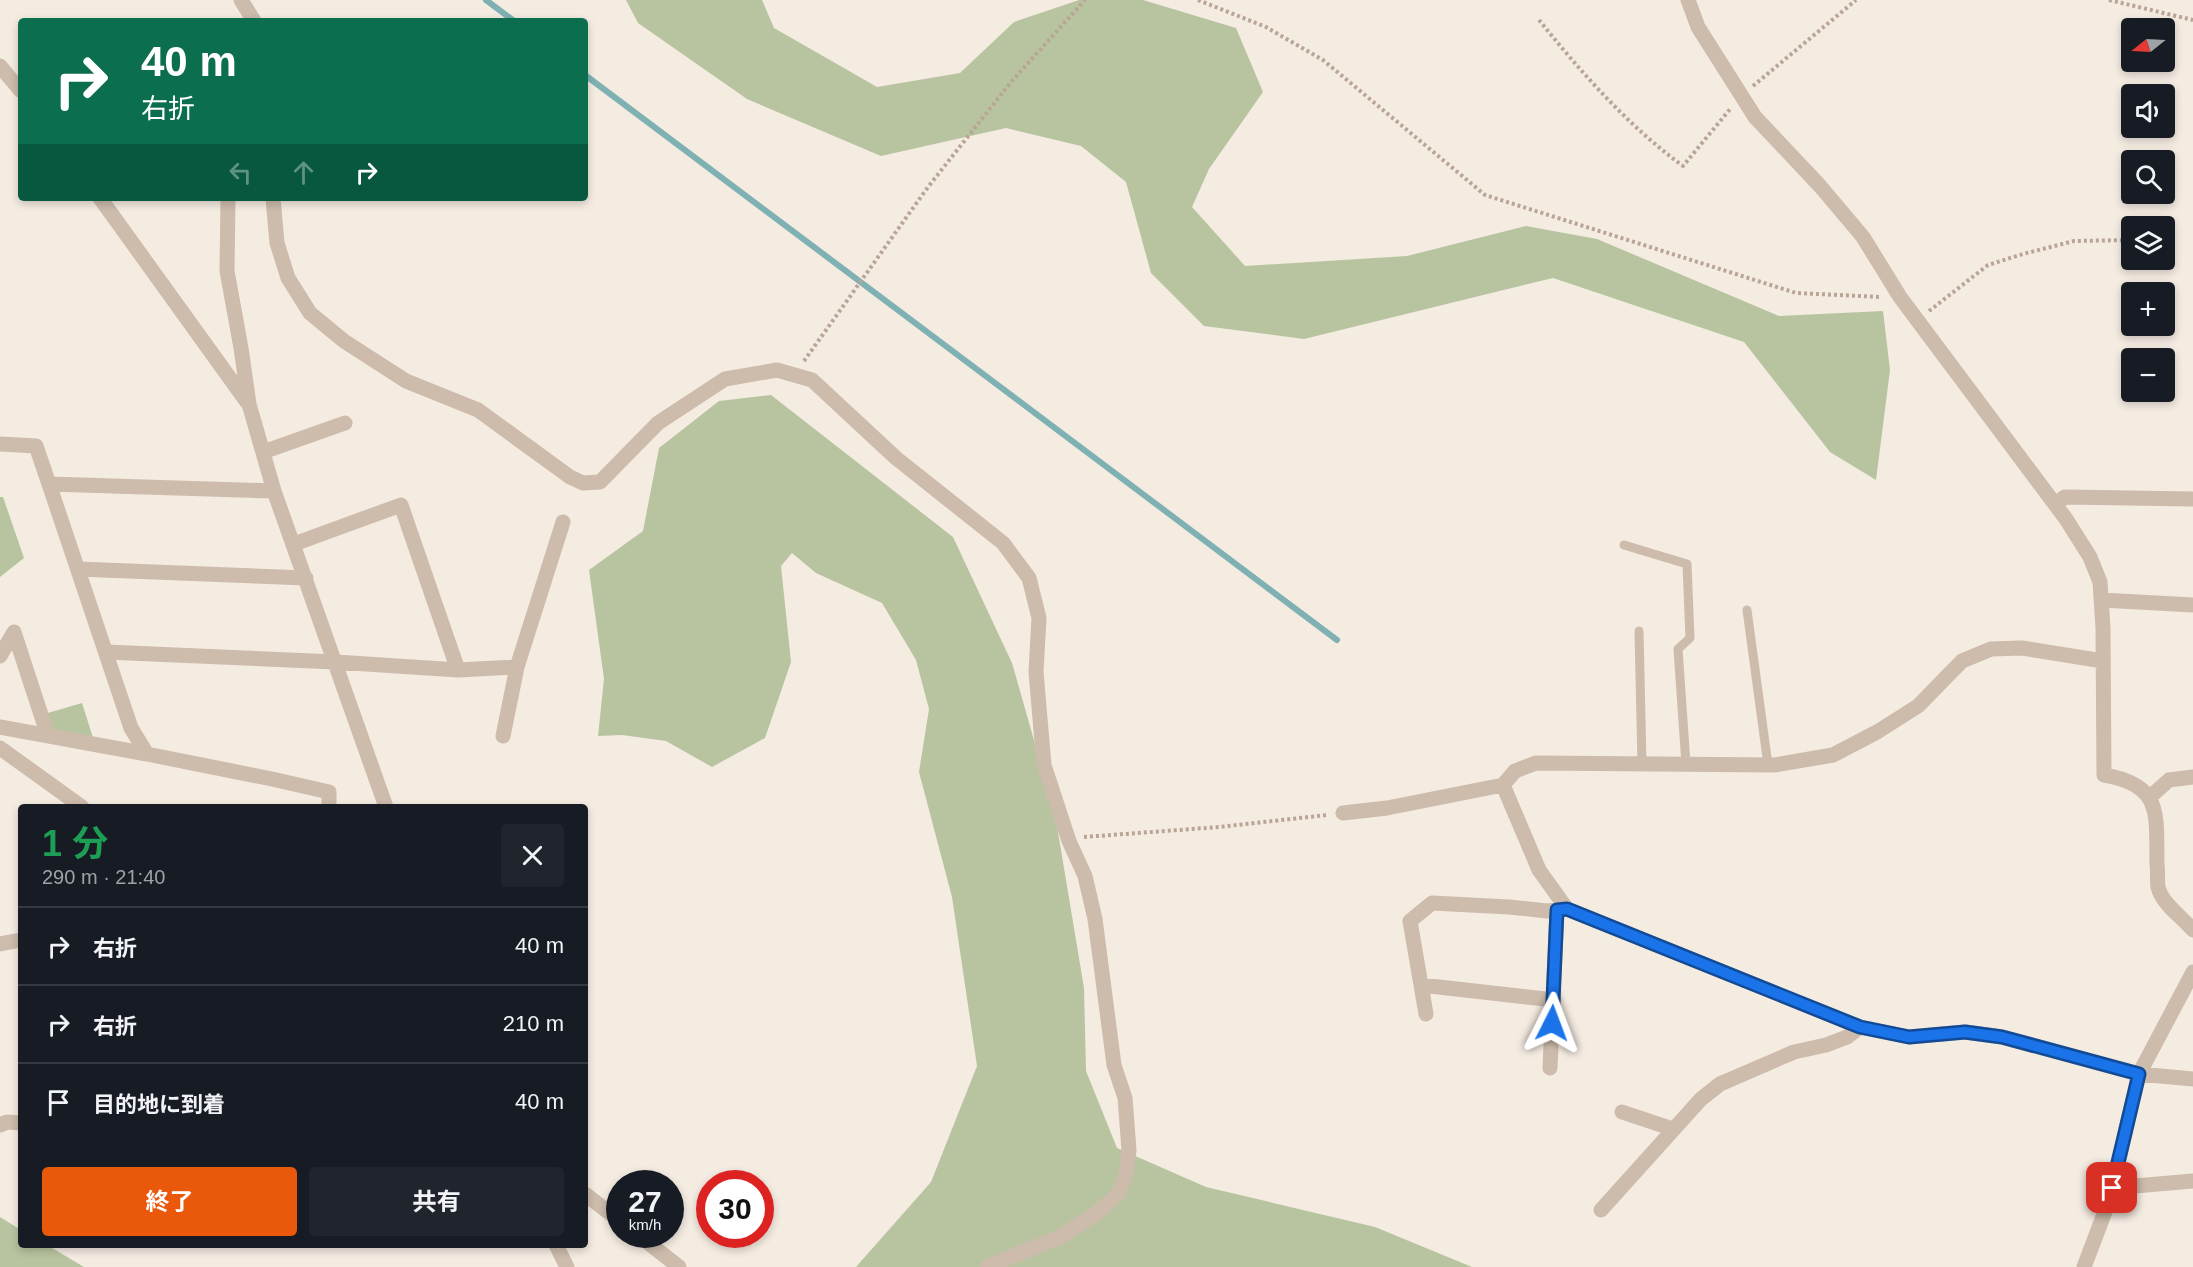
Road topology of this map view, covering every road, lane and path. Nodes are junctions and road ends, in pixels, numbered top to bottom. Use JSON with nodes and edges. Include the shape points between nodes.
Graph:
{"nodes":[{"id":1,"x":241,"y":0,"type":"edge"},
{"id":2,"x":1085,"y":0,"type":"edge"},
{"id":3,"x":1198,"y":0,"type":"edge"},
{"id":4,"x":1688,"y":0,"type":"edge"},
{"id":5,"x":1856,"y":0,"type":"edge"},
{"id":6,"x":2109,"y":0,"type":"edge"},
{"id":7,"x":252,"y":18,"type":"edge"},
{"id":8,"x":1539,"y":20,"type":"dead end"},
{"id":9,"x":2193,"y":20,"type":"edge"},
{"id":10,"x":0,"y":66,"type":"edge"},
{"id":11,"x":18,"y":87,"type":"edge"},
{"id":12,"x":1741,"y":96,"type":"junction"},
{"id":13,"x":102,"y":201,"type":"edge"},
{"id":14,"x":228,"y":201,"type":"edge"},
{"id":15,"x":273,"y":201,"type":"edge"},
{"id":16,"x":2121,"y":240,"type":"edge"},
{"id":17,"x":1900,"y":297,"type":"junction"},
{"id":18,"x":1916,"y":320,"type":"junction"},
{"id":19,"x":795,"y":374,"type":"junction"},
{"id":20,"x":249,"y":404,"type":"junction"},
{"id":21,"x":345,"y":423,"type":"dead end"},
{"id":22,"x":0,"y":444,"type":"edge"},
{"id":23,"x":263,"y":452,"type":"junction"},
{"id":24,"x":49,"y":484,"type":"junction"},
{"id":25,"x":274,"y":491,"type":"junction"},
{"id":26,"x":2193,"y":499,"type":"edge"},
{"id":27,"x":2055,"y":504,"type":"junction"},
{"id":28,"x":563,"y":522,"type":"dead end"},
{"id":29,"x":294,"y":544,"type":"junction"},
{"id":30,"x":1624,"y":545,"type":"dead end"},
{"id":31,"x":78,"y":569,"type":"junction"},
{"id":32,"x":306,"y":578,"type":"junction"},
{"id":33,"x":2101,"y":600,"type":"junction"},
{"id":34,"x":2193,"y":605,"type":"edge"},
{"id":35,"x":1747,"y":610,"type":"dead end"},
{"id":36,"x":1639,"y":631,"type":"dead end"},
{"id":37,"x":106,"y":652,"type":"junction"},
{"id":38,"x":0,"y":656,"type":"edge"},
{"id":39,"x":2103,"y":661,"type":"junction"},
{"id":40,"x":336,"y":662,"type":"junction"},
{"id":41,"x":517,"y":667,"type":"junction"},
{"id":42,"x":458,"y":670,"type":"junction"},
{"id":43,"x":0,"y":727,"type":"edge"},
{"id":44,"x":48,"y":736,"type":"junction"},
{"id":45,"x":503,"y":736,"type":"dead end"},
{"id":46,"x":0,"y":748,"type":"edge"},
{"id":47,"x":147,"y":754,"type":"junction"},
{"id":48,"x":1642,"y":764,"type":"junction"},
{"id":49,"x":1686,"y":764,"type":"junction"},
{"id":50,"x":1768,"y":765,"type":"junction"},
{"id":51,"x":2193,"y":777,"type":"edge"},
{"id":52,"x":1503,"y":785,"type":"junction"},
{"id":53,"x":2150,"y":797,"type":"junction"},
{"id":54,"x":78,"y":804,"type":"edge"},
{"id":55,"x":329,"y":804,"type":"edge"},
{"id":56,"x":385,"y":804,"type":"edge"},
{"id":57,"x":1343,"y":813,"type":"joint"},
{"id":58,"x":1069,"y":838,"type":"junction"},
{"id":59,"x":1562,"y":910,"type":"junction"},
{"id":60,"x":2193,"y":930,"type":"edge"},
{"id":61,"x":18,"y":941,"type":"edge"},
{"id":62,"x":0,"y":944,"type":"edge"},
{"id":63,"x":2193,"y":972,"type":"edge"},
{"id":64,"x":1421,"y":985,"type":"junction"},
{"id":65,"x":1554,"y":1000,"type":"junction"},
{"id":66,"x":1425,"y":1014,"type":"dead end"},
{"id":67,"x":1860,"y":1027,"type":"junction"},
{"id":68,"x":1550,"y":1068,"type":"dead end"},
{"id":69,"x":2139,"y":1074,"type":"junction"},
{"id":70,"x":2193,"y":1079,"type":"edge"},
{"id":71,"x":1622,"y":1112,"type":"dead end"},
{"id":72,"x":18,"y":1123,"type":"edge"},
{"id":73,"x":0,"y":1125,"type":"edge"},
{"id":74,"x":1673,"y":1129,"type":"junction"},
{"id":75,"x":2193,"y":1181,"type":"edge"},
{"id":76,"x":2112,"y":1188,"type":"junction"},
{"id":77,"x":588,"y":1196,"type":"edge"},
{"id":78,"x":606,"y":1210,"type":"edge"},
{"id":79,"x":1601,"y":1210,"type":"dead end"},
{"id":80,"x":558,"y":1248,"type":"edge"},
{"id":81,"x":655,"y":1248,"type":"edge"},
{"id":82,"x":567,"y":1267,"type":"edge"},
{"id":83,"x":679,"y":1267,"type":"edge"},
{"id":84,"x":987,"y":1267,"type":"edge"},
{"id":85,"x":2084,"y":1267,"type":"edge"}],
"edges":[{"from":1,"to":7,"type":"street"},
{"from":2,"to":19,"type":"path","via":[[1011,82],[928,187]]},
{"from":3,"to":17,"type":"path","via":[[1266,27],[1323,60],[1485,195],[1796,293]]},
{"from":4,"to":12,"type":"street","via":[[1698,27]]},
{"from":5,"to":12,"type":"path"},
{"from":6,"to":9,"type":"path"},
{"from":8,"to":12,"type":"path","via":[[1577,67],[1660,149],[1683,166]]},
{"from":10,"to":11,"type":"street"},
{"from":12,"to":17,"type":"street","via":[[1755,117],[1863,237]]},
{"from":13,"to":20,"type":"street"},
{"from":14,"to":20,"type":"street","via":[[227,271]]},
{"from":15,"to":19,"type":"street","via":[[277,243],[288,278],[310,313],[344,341],[406,381],[478,410],[583,483],[600,482],[658,423],[724,379],[777,370]]},
{"from":16,"to":18,"type":"path","via":[[2074,242],[1988,265]]},
{"from":17,"to":18,"type":"street"},
{"from":18,"to":27,"type":"street"},
{"from":19,"to":58,"type":"street","via":[[813,380],[896,458],[1003,543],[1029,578],[1039,618],[1036,672],[1044,765]]},
{"from":20,"to":23,"type":"street"},
{"from":21,"to":23,"type":"street"},
{"from":22,"to":24,"type":"street","via":[[36,446]]},
{"from":23,"to":25,"type":"street"},
{"from":24,"to":25,"type":"street"},
{"from":24,"to":31,"type":"street"},
{"from":25,"to":29,"type":"street"},
{"from":26,"to":27,"type":"street","via":[[2065,497]]},
{"from":27,"to":33,"type":"street","via":[[2090,557],[2100,582]]},
{"from":28,"to":41,"type":"street"},
{"from":29,"to":32,"type":"street"},
{"from":29,"to":42,"type":"street","via":[[401,505]]},
{"from":30,"to":49,"type":"lane","via":[[1686,564],[1690,638],[1678,649]]},
{"from":31,"to":32,"type":"street"},
{"from":31,"to":37,"type":"street"},
{"from":32,"to":40,"type":"street"},
{"from":33,"to":34,"type":"street"},
{"from":33,"to":39,"type":"street"},
{"from":35,"to":50,"type":"lane"},
{"from":36,"to":48,"type":"lane"},
{"from":37,"to":40,"type":"street"},
{"from":37,"to":47,"type":"street","via":[[131,728]]},
{"from":38,"to":44,"type":"street","via":[[14,632]]},
{"from":39,"to":50,"type":"street","via":[[2022,648],[1991,649],[1962,662],[1918,706],[1833,755]]},
{"from":39,"to":53,"type":"street","via":[[2104,775],[2120,778]]},
{"from":40,"to":42,"type":"street"},
{"from":40,"to":56,"type":"street"},
{"from":41,"to":42,"type":"street"},
{"from":41,"to":45,"type":"street"},
{"from":43,"to":44,"type":"street"},
{"from":44,"to":47,"type":"street"},
{"from":46,"to":54,"type":"street"},
{"from":47,"to":55,"type":"street","via":[[329,792]]},
{"from":48,"to":49,"type":"street"},
{"from":48,"to":52,"type":"street","via":[[1536,763],[1515,771]]},
{"from":49,"to":50,"type":"street"},
{"from":51,"to":53,"type":"street","via":[[2169,780]]},
{"from":52,"to":57,"type":"street"},
{"from":52,"to":59,"type":"street","via":[[1539,870]]},
{"from":53,"to":60,"type":"street","via":[[2158,887],[2165,901]]},
{"from":57,"to":58,"type":"path"},
{"from":58,"to":84,"type":"street","via":[[1085,876],[1095,919],[1114,1065],[1125,1098],[1129,1150],[1126,1175],[1118,1194],[1062,1236]]},
{"from":59,"to":64,"type":"street","via":[[1432,903],[1410,921]]},
{"from":59,"to":65,"type":"street"},
{"from":59,"to":67,"type":"street"},
{"from":61,"to":62,"type":"street"},
{"from":63,"to":69,"type":"street"},
{"from":64,"to":65,"type":"street"},
{"from":64,"to":66,"type":"street"},
{"from":65,"to":68,"type":"street"},
{"from":67,"to":69,"type":"street","via":[[1909,1037],[1965,1032],[2002,1037]]},
{"from":67,"to":74,"type":"street","via":[[1847,1037],[1794,1052],[1720,1084]]},
{"from":69,"to":70,"type":"street"},
{"from":69,"to":76,"type":"street"},
{"from":71,"to":74,"type":"street"},
{"from":72,"to":73,"type":"street"},
{"from":74,"to":79,"type":"street"},
{"from":75,"to":76,"type":"street"},
{"from":76,"to":85,"type":"street"},
{"from":77,"to":78,"type":"street"},
{"from":80,"to":82,"type":"street"},
{"from":81,"to":83,"type":"street"}]}
